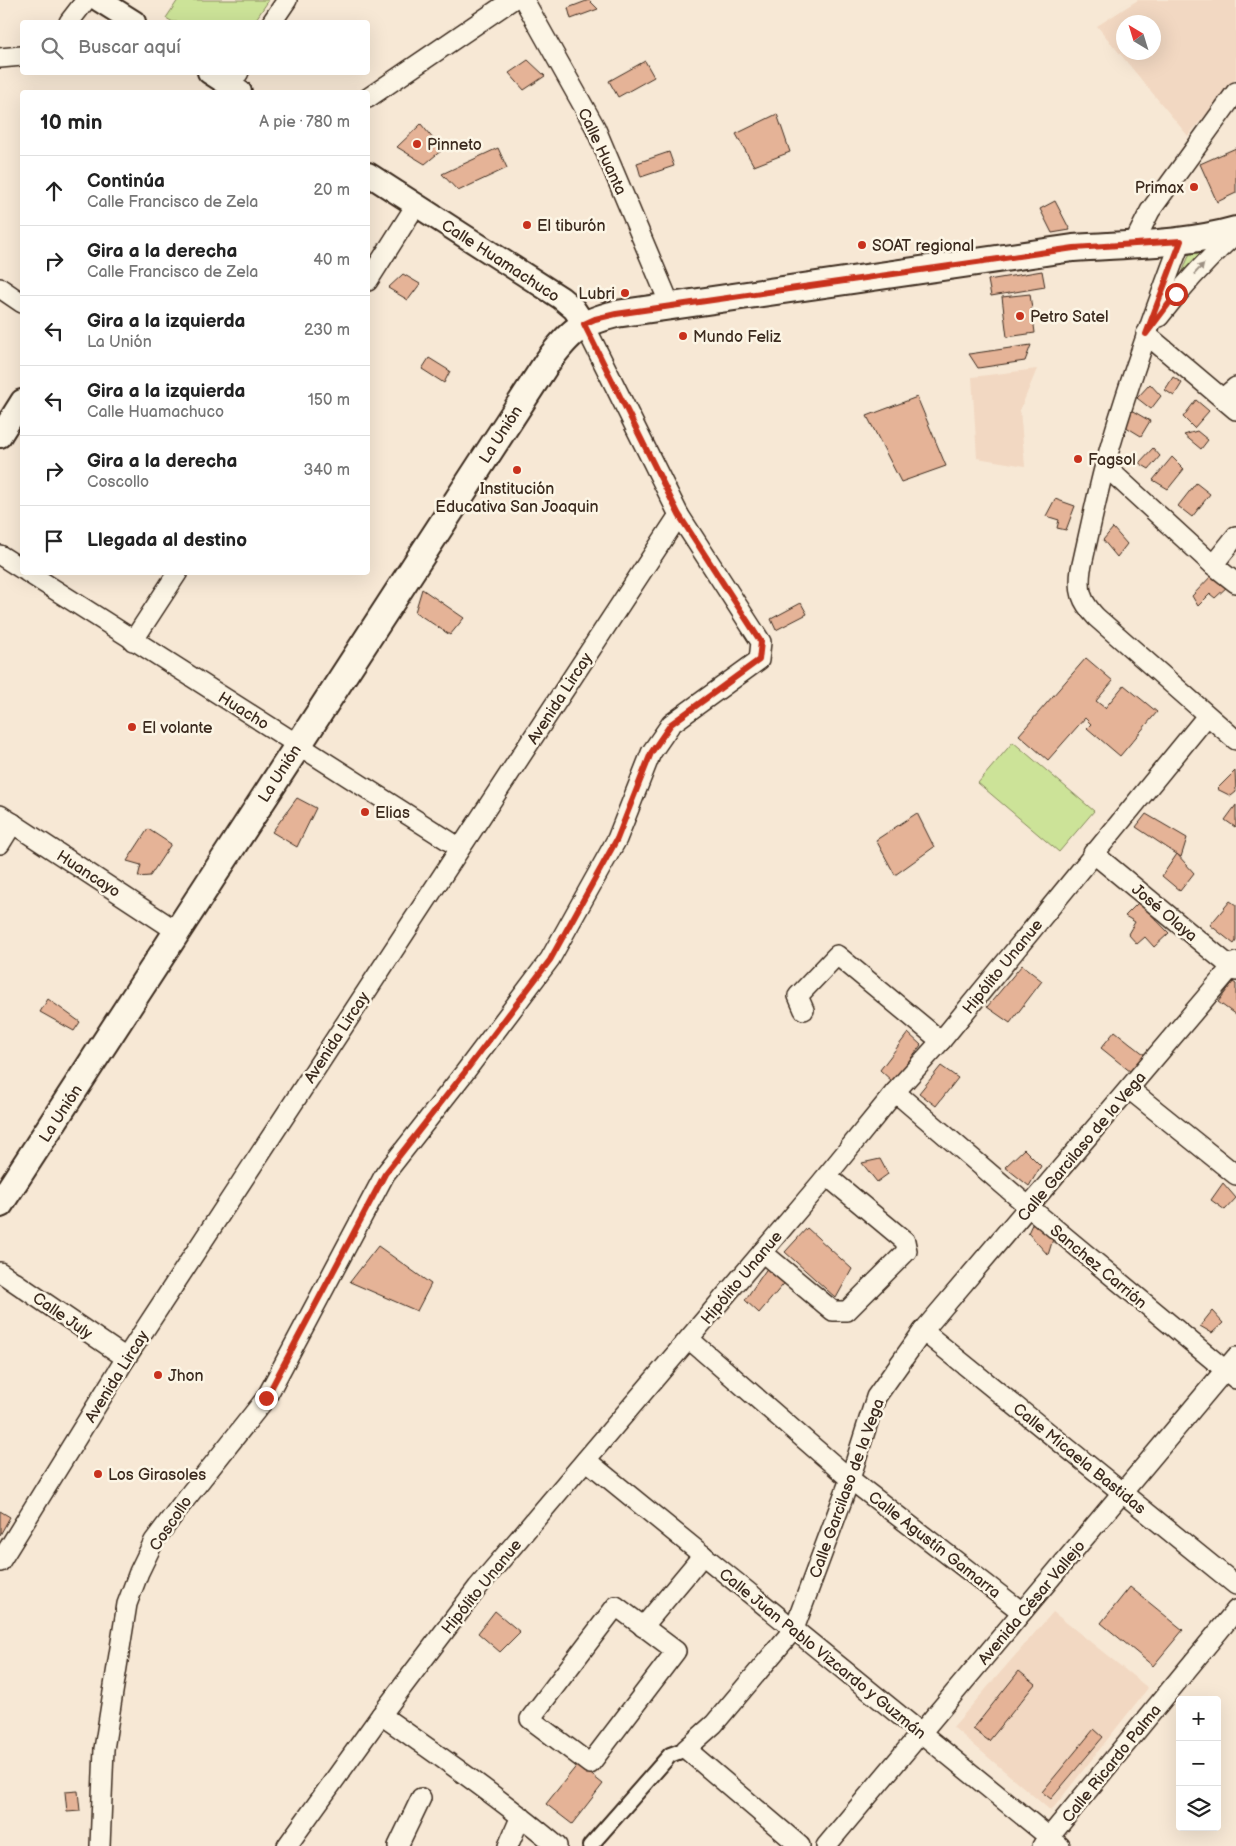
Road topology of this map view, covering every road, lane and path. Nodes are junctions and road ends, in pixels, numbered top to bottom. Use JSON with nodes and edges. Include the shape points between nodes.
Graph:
{"nodes":[{"id":1,"x":86,"y":0,"type":"edge"},
{"id":2,"x":99,"y":0,"type":"edge"},
{"id":3,"x":287,"y":0,"type":"edge"},
{"id":4,"x":512,"y":0,"type":"edge"},
{"id":5,"x":524,"y":0,"type":"edge"},
{"id":6,"x":70,"y":20,"type":"edge"},
{"id":7,"x":131,"y":20,"type":"edge"},
{"id":8,"x":273,"y":20,"type":"edge"},
{"id":9,"x":20,"y":56,"type":"edge"},
{"id":10,"x":0,"y":58,"type":"edge"},
{"id":11,"x":214,"y":75,"type":"edge"},
{"id":12,"x":234,"y":86,"type":"edge"},
{"id":13,"x":1236,"y":92,"type":"edge"},
{"id":14,"x":370,"y":97,"type":"edge"},
{"id":15,"x":370,"y":175,"type":"edge"},
{"id":16,"x":416,"y":206,"type":"junction"},
{"id":17,"x":1236,"y":230,"type":"edge"},
{"id":18,"x":1236,"y":234,"type":"edge"},
{"id":19,"x":1181,"y":241,"type":"junction"},
{"id":20,"x":1133,"y":245,"type":"junction"},
{"id":21,"x":370,"y":278,"type":"edge"},
{"id":22,"x":0,"y":288,"type":"edge"},
{"id":23,"x":20,"y":302,"type":"edge"},
{"id":24,"x":671,"y":307,"type":"junction"},
{"id":25,"x":584,"y":324,"type":"junction"},
{"id":26,"x":1146,"y":334,"type":"junction"},
{"id":27,"x":1232,"y":398,"type":"edge"},
{"id":28,"x":20,"y":404,"type":"edge"},
{"id":29,"x":0,"y":436,"type":"edge"},
{"id":30,"x":1105,"y":466,"type":"junction"},
{"id":31,"x":679,"y":515,"type":"junction"},
{"id":32,"x":1236,"y":536,"type":"edge"},
{"id":33,"x":0,"y":555,"type":"edge"},
{"id":34,"x":1213,"y":565,"type":"junction"},
{"id":35,"x":20,"y":568,"type":"edge"},
{"id":36,"x":32,"y":575,"type":"edge"},
{"id":37,"x":176,"y":575,"type":"edge"},
{"id":38,"x":1236,"y":583,"type":"edge"},
{"id":39,"x":133,"y":641,"type":"junction"},
{"id":40,"x":759,"y":660,"type":"joint"},
{"id":41,"x":1207,"y":716,"type":"junction"},
{"id":42,"x":1236,"y":740,"type":"edge"},
{"id":43,"x":298,"y":744,"type":"junction"},
{"id":44,"x":7,"y":819,"type":"edge"},
{"id":45,"x":0,"y":844,"type":"edge"},
{"id":46,"x":460,"y":848,"type":"junction"},
{"id":47,"x":1093,"y":853,"type":"junction"},
{"id":48,"x":178,"y":932,"type":"junction"},
{"id":49,"x":1234,"y":967,"type":"edge"},
{"id":50,"x":804,"y":1010,"type":"dead end"},
{"id":51,"x":941,"y":1041,"type":"junction"},
{"id":52,"x":1129,"y":1089,"type":"junction"},
{"id":53,"x":895,"y":1092,"type":"junction"},
{"id":54,"x":1236,"y":1175,"type":"edge"},
{"id":55,"x":827,"y":1176,"type":"junction"},
{"id":56,"x":0,"y":1204,"type":"edge"},
{"id":57,"x":1029,"y":1208,"type":"junction"},
{"id":58,"x":762,"y":1252,"type":"junction"},
{"id":59,"x":0,"y":1272,"type":"edge"},
{"id":60,"x":923,"y":1330,"type":"junction"},
{"id":61,"x":689,"y":1339,"type":"junction"},
{"id":62,"x":126,"y":1358,"type":"junction"},
{"id":63,"x":1232,"y":1369,"type":"edge"},
{"id":64,"x":586,"y":1460,"type":"junction"},
{"id":65,"x":850,"y":1480,"type":"junction"},
{"id":66,"x":1122,"y":1493,"type":"junction"},
{"id":67,"x":703,"y":1555,"type":"junction"},
{"id":68,"x":0,"y":1562,"type":"edge"},
{"id":69,"x":1236,"y":1585,"type":"edge"},
{"id":70,"x":1236,"y":1610,"type":"edge"},
{"id":71,"x":1022,"y":1612,"type":"junction"},
{"id":72,"x":643,"y":1627,"type":"junction"},
{"id":73,"x":794,"y":1629,"type":"junction"},
{"id":74,"x":381,"y":1715,"type":"junction"},
{"id":75,"x":921,"y":1732,"type":"junction"},
{"id":76,"x":686,"y":1749,"type":"junction"},
{"id":77,"x":421,"y":1798,"type":"dead end"},
{"id":78,"x":521,"y":1816,"type":"junction"},
{"id":79,"x":1051,"y":1843,"type":"edge"},
{"id":80,"x":100,"y":1846,"type":"edge"},
{"id":81,"x":287,"y":1846,"type":"edge"},
{"id":82,"x":398,"y":1846,"type":"edge"},
{"id":83,"x":508,"y":1846,"type":"edge"},
{"id":84,"x":557,"y":1846,"type":"edge"},
{"id":85,"x":590,"y":1846,"type":"edge"},
{"id":86,"x":800,"y":1846,"type":"edge"},
{"id":87,"x":826,"y":1846,"type":"edge"}],
"edges":[{"from":1,"to":6,"type":"street"},
{"from":2,"to":7,"type":"street"},
{"from":3,"to":8,"type":"street"},
{"from":4,"to":14,"type":"street"},
{"from":5,"to":24,"type":"street","name":"Calle Huanta","via":[[595,128]]},
{"from":9,"to":10,"type":"street"},
{"from":11,"to":12,"type":"street"},
{"from":13,"to":20,"type":"street","via":[[1150,212]]},
{"from":15,"to":16,"type":"street","name":"Calle Huamachuco"},
{"from":16,"to":21,"type":"street"},
{"from":16,"to":25,"type":"street","name":"Calle Huamachuco","via":[[561,298]]},
{"from":17,"to":19,"type":"main road","name":"La Unión"},
{"from":26,"to":18,"type":"street","one_way":true,"via":[[1176,294]]},
{"from":19,"to":20,"type":"main road","name":"La Unión"},
{"from":19,"to":26,"type":"street"},
{"from":20,"to":24,"type":"main road","name":"La Unión","via":[[1064,250]]},
{"from":22,"to":23,"type":"street"},
{"from":24,"to":25,"type":"main road","name":"La Unión","via":[[616,314]]},
{"from":25,"to":31,"type":"street","name":"Calle Huamachuco"},
{"from":25,"to":43,"type":"main road","name":"La Unión","via":[[562,342],[548,362]]},
{"from":26,"to":27,"type":"street"},
{"from":26,"to":30,"type":"street"},
{"from":28,"to":29,"type":"street"},
{"from":30,"to":34,"type":"street"},
{"from":30,"to":41,"type":"street","via":[[1080,569],[1079,583],[1085,606]]},
{"from":31,"to":40,"type":"street","name":"Calle Huamachuco","via":[[761,642]]},
{"from":31,"to":46,"type":"street","name":"Avenida Lircay"},
{"from":32,"to":34,"type":"street"},
{"from":33,"to":35,"type":"street"},
{"from":34,"to":38,"type":"street"},
{"from":36,"to":39,"type":"street","name":"Huacho"},
{"from":37,"to":39,"type":"street"},
{"from":39,"to":43,"type":"street","name":"Huacho"},
{"from":40,"to":80,"type":"street","name":"Coscollo","via":[[671,724],[651,753],[617,839],[550,960],[385,1174],[266,1398],[154,1542],[128,1604],[104,1748]]},
{"from":41,"to":42,"type":"street"},
{"from":41,"to":47,"type":"street","name":"Hipólito Unanue"},
{"from":43,"to":46,"type":"street","name":"Huacho"},
{"from":43,"to":48,"type":"main road","name":"La Unión"},
{"from":44,"to":45,"type":"street"},
{"from":44,"to":48,"type":"street","name":"Huancayo"},
{"from":46,"to":62,"type":"street","name":"Avenida Lircay"},
{"from":47,"to":49,"type":"street","name":"José Olaya"},
{"from":47,"to":51,"type":"street","name":"Hipólito Unanue"},
{"from":48,"to":56,"type":"main road","name":"La Unión"},
{"from":49,"to":52,"type":"street","name":"Calle Garcilaso de la Vega"},
{"from":50,"to":51,"type":"street","via":[[798,996],[837,954]]},
{"from":51,"to":53,"type":"street","name":"Hipólito Unanue"},
{"from":52,"to":54,"type":"street"},
{"from":52,"to":57,"type":"street","name":"Calle Garcilaso de la Vega"},
{"from":53,"to":55,"type":"street","name":"Hipólito Unanue"},
{"from":53,"to":57,"type":"street","name":"Sanchez Carrión"},
{"from":55,"to":58,"type":"street","name":"Hipólito Unanue"},
{"from":55,"to":58,"type":"street","via":[[905,1241],[907,1251],[847,1310],[833,1311]]},
{"from":57,"to":60,"type":"street","name":"Calle Garcilaso de la Vega"},
{"from":57,"to":63,"type":"street","name":"Sanchez Carrión"},
{"from":58,"to":61,"type":"street","name":"Hipólito Unanue"},
{"from":59,"to":62,"type":"street","name":"Calle July"},
{"from":60,"to":65,"type":"street","name":"Calle Garcilaso de la Vega","via":[[876,1398]]},
{"from":60,"to":66,"type":"street","name":"Calle Micaela Bastidas"},
{"from":61,"to":64,"type":"street","name":"Hipólito Unanue"},
{"from":61,"to":65,"type":"street","name":"Calle Agustín Gamarra"},
{"from":62,"to":68,"type":"street","name":"Avenida Lircay"},
{"from":63,"to":66,"type":"street","name":"Avenida César Vallejo"},
{"from":64,"to":67,"type":"street","name":"Calle Juan Pablo Vizcardo y Guzmán"},
{"from":64,"to":74,"type":"street","name":"Hipólito Unanue","via":[[478,1587]]},
{"from":65,"to":71,"type":"street","name":"Calle Agustín Gamarra"},
{"from":65,"to":73,"type":"street","name":"Calle Garcilaso de la Vega"},
{"from":66,"to":69,"type":"street","name":"Calle Micaela Bastidas"},
{"from":66,"to":71,"type":"street","name":"Avenida César Vallejo"},
{"from":67,"to":72,"type":"street"},
{"from":67,"to":73,"type":"street","name":"Calle Juan Pablo Vizcardo y Guzmán"},
{"from":70,"to":79,"type":"street","name":"Calle Ricardo Palma"},
{"from":71,"to":75,"type":"street","name":"Avenida César Vallejo"},
{"from":72,"to":72,"type":"street","via":[[616,1606],[530,1720],[590,1764],[676,1651]]},
{"from":73,"to":75,"type":"street","name":"Calle Juan Pablo Vizcardo y Guzmán"},
{"from":73,"to":76,"type":"street","name":"Calle Garcilaso de la Vega","via":[[714,1724]]},
{"from":74,"to":78,"type":"street"},
{"from":74,"to":81,"type":"street","name":"Hipólito Unanue"},
{"from":75,"to":79,"type":"street","name":"Calle Juan Pablo Vizcardo y Guzmán"},
{"from":75,"to":87,"type":"street","name":"Avenida César Vallejo"},
{"from":76,"to":85,"type":"street","name":"Calle Garcilaso de la Vega","via":[[670,1755]]},
{"from":76,"to":86,"type":"street"},
{"from":77,"to":82,"type":"street"},
{"from":78,"to":83,"type":"street"},
{"from":78,"to":84,"type":"street"}]}
